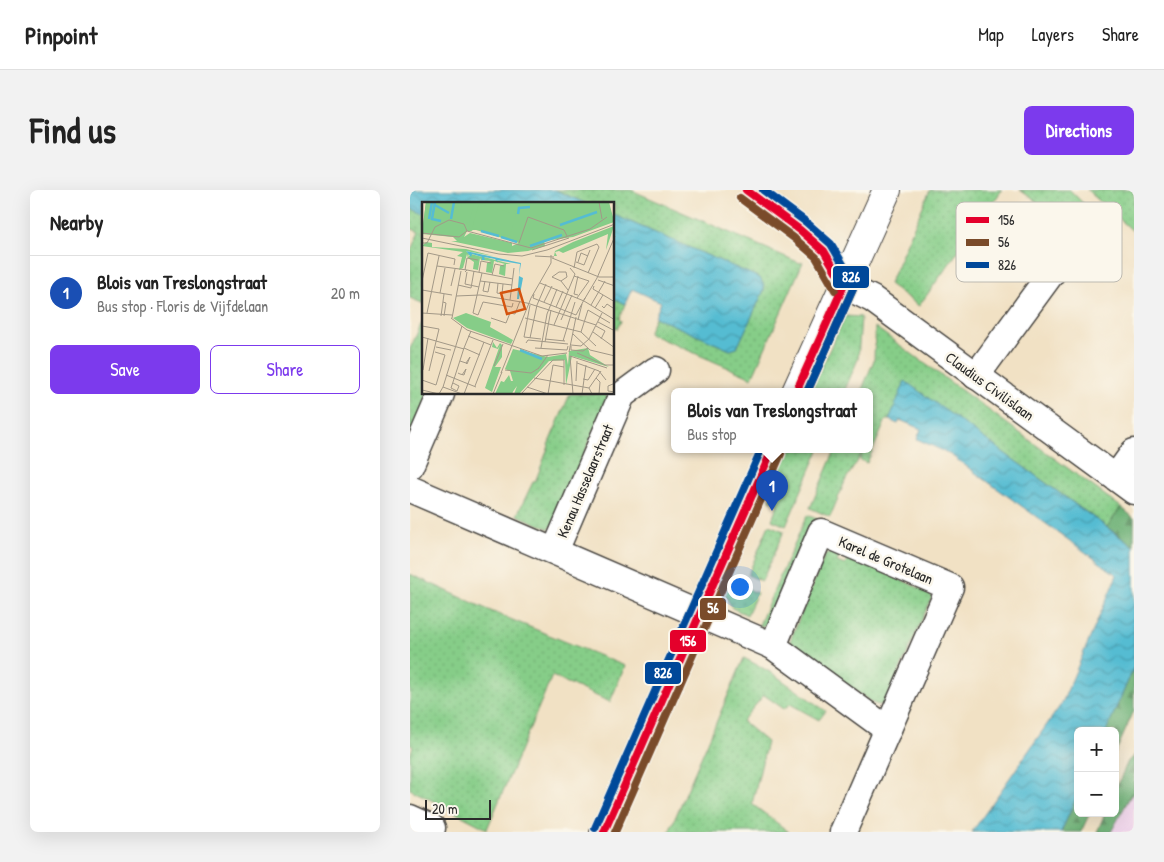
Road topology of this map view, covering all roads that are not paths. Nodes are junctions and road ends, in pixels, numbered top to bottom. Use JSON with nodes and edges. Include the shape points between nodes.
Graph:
{"nodes":[{"id":1,"x":887,"y":190,"type":"edge"},
{"id":2,"x":1044,"y":282,"type":"edge"},
{"id":3,"x":844,"y":285,"type":"junction"},
{"id":4,"x":656,"y":370,"type":"dead end"},
{"id":5,"x":976,"y":376,"type":"junction"},
{"id":6,"x":798,"y":388,"type":"edge"},
{"id":7,"x":441,"y":395,"type":"edge"},
{"id":8,"x":1134,"y":452,"type":"edge"},
{"id":9,"x":771,"y":453,"type":"edge"},
{"id":10,"x":410,"y":466,"type":"edge"},
{"id":11,"x":1125,"y":484,"type":"edge"},
{"id":12,"x":410,"y":489,"type":"edge"},
{"id":13,"x":555,"y":551,"type":"junction"},
{"id":14,"x":700,"y":614,"type":"junction"},
{"id":15,"x":773,"y":646,"type":"junction"},
{"id":16,"x":888,"y":730,"type":"junction"},
{"id":17,"x":410,"y":818,"type":"edge"},
{"id":18,"x":430,"y":832,"type":"edge"},
{"id":19,"x":604,"y":832,"type":"edge"},
{"id":20,"x":843,"y":832,"type":"edge"}],
"edges":[{"from":1,"to":3,"type":"street"},
{"from":2,"to":5,"type":"street"},
{"from":3,"to":5,"type":"street","name":"Claudius Civilislaan","via":[[872,299]]},
{"from":3,"to":6,"type":"street"},
{"from":4,"to":13,"type":"street","name":"Kenau Hasselaarstraat","via":[[622,395]]},
{"from":5,"to":11,"type":"street","name":"Claudius Civilislaan"},
{"from":7,"to":10,"type":"street"},
{"from":8,"to":11,"type":"street"},
{"from":9,"to":14,"type":"street"},
{"from":12,"to":13,"type":"street"},
{"from":13,"to":14,"type":"street"},
{"from":14,"to":15,"type":"street"},
{"from":14,"to":19,"type":"street"},
{"from":15,"to":16,"type":"street"},
{"from":15,"to":16,"type":"street","name":"Karel de Grotelaan","via":[[821,532],[950,587]]},
{"from":16,"to":20,"type":"street","name":"Karel de Grotelaan"},
{"from":17,"to":18,"type":"street","via":[[432,828]]}]}
